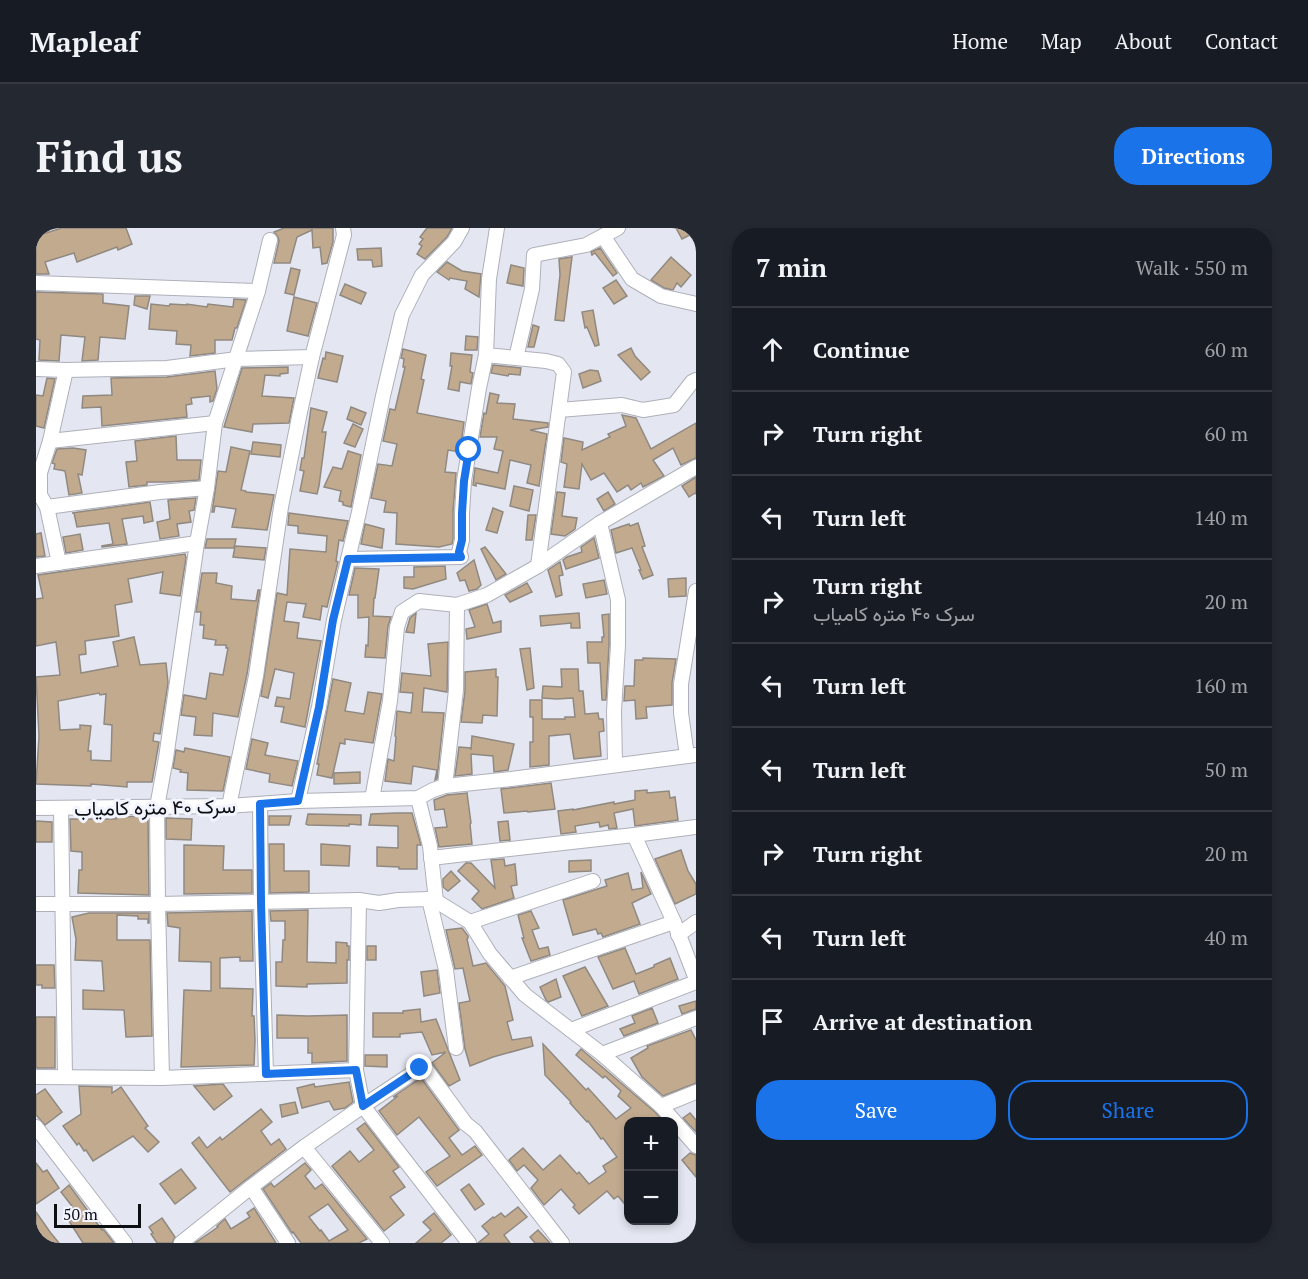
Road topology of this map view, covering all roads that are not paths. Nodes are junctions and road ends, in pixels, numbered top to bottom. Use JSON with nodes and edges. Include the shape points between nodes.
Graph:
{"nodes":[{"id":1,"x":343,"y":228,"type":"edge"},
{"id":2,"x":462,"y":228,"type":"edge"},
{"id":3,"x":496,"y":228,"type":"edge"},
{"id":4,"x":618,"y":228,"type":"edge"},
{"id":5,"x":603,"y":236,"type":"junction"},
{"id":6,"x":270,"y":240,"type":"dead end"},
{"id":7,"x":36,"y":283,"type":"edge"},
{"id":8,"x":258,"y":291,"type":"junction"},
{"id":9,"x":696,"y":304,"type":"edge"},
{"id":10,"x":486,"y":355,"type":"junction"},
{"id":11,"x":312,"y":357,"type":"junction"},
{"id":12,"x":516,"y":358,"type":"junction"},
{"id":13,"x":237,"y":359,"type":"junction"},
{"id":14,"x":36,"y":369,"type":"edge"},
{"id":15,"x":66,"y":370,"type":"junction"},
{"id":16,"x":696,"y":380,"type":"edge"},
{"id":17,"x":559,"y":410,"type":"junction"},
{"id":18,"x":215,"y":423,"type":"junction"},
{"id":19,"x":50,"y":441,"type":"junction"},
{"id":20,"x":696,"y":467,"type":"edge"},
{"id":21,"x":207,"y":488,"type":"junction"},
{"id":22,"x":47,"y":507,"type":"junction"},
{"id":23,"x":600,"y":523,"type":"junction"},
{"id":24,"x":197,"y":543,"type":"junction"},
{"id":25,"x":348,"y":559,"type":"junction"},
{"id":26,"x":59,"y":563,"type":"junction"},
{"id":27,"x":36,"y":566,"type":"edge"},
{"id":28,"x":538,"y":566,"type":"junction"},
{"id":29,"x":696,"y":591,"type":"edge"},
{"id":30,"x":457,"y":605,"type":"junction"},
{"id":31,"x":692,"y":755,"type":"edge"},
{"id":32,"x":615,"y":765,"type":"junction"},
{"id":33,"x":445,"y":786,"type":"junction"},
{"id":34,"x":418,"y":798,"type":"junction"},
{"id":35,"x":372,"y":800,"type":"junction"},
{"id":36,"x":298,"y":801,"type":"junction"},
{"id":37,"x":260,"y":804,"type":"junction"},
{"id":38,"x":229,"y":806,"type":"junction"},
{"id":39,"x":157,"y":807,"type":"junction"},
{"id":40,"x":36,"y":808,"type":"edge"},
{"id":41,"x":61,"y":809,"type":"junction"},
{"id":42,"x":696,"y":827,"type":"edge"},
{"id":43,"x":634,"y":836,"type":"junction"},
{"id":44,"x":431,"y":858,"type":"junction"},
{"id":45,"x":593,"y":881,"type":"dead end"},
{"id":46,"x":359,"y":900,"type":"junction"},
{"id":47,"x":433,"y":900,"type":"junction"},
{"id":48,"x":261,"y":903,"type":"junction"},
{"id":49,"x":36,"y":904,"type":"edge"},
{"id":50,"x":62,"y":904,"type":"junction"},
{"id":51,"x":158,"y":904,"type":"junction"},
{"id":52,"x":471,"y":922,"type":"junction"},
{"id":53,"x":696,"y":922,"type":"edge"},
{"id":54,"x":676,"y":928,"type":"junction"},
{"id":55,"x":510,"y":978,"type":"junction"},
{"id":56,"x":696,"y":980,"type":"edge"},
{"id":57,"x":696,"y":1018,"type":"edge"},
{"id":58,"x":571,"y":1030,"type":"junction"},
{"id":59,"x":456,"y":1048,"type":"dead end"},
{"id":60,"x":602,"y":1054,"type":"junction"},
{"id":61,"x":356,"y":1070,"type":"junction"},
{"id":62,"x":266,"y":1074,"type":"junction"},
{"id":63,"x":65,"y":1076,"type":"junction"},
{"id":64,"x":36,"y":1077,"type":"edge"},
{"id":65,"x":162,"y":1078,"type":"junction"},
{"id":66,"x":696,"y":1092,"type":"edge"},
{"id":67,"x":363,"y":1106,"type":"junction"},
{"id":68,"x":661,"y":1106,"type":"junction"},
{"id":69,"x":36,"y":1127,"type":"edge"},
{"id":70,"x":696,"y":1146,"type":"edge"},
{"id":71,"x":304,"y":1147,"type":"junction"},
{"id":72,"x":250,"y":1187,"type":"junction"},
{"id":73,"x":190,"y":1240,"type":"edge"},
{"id":74,"x":125,"y":1243,"type":"edge"},
{"id":75,"x":288,"y":1243,"type":"edge"},
{"id":76,"x":382,"y":1243,"type":"edge"},
{"id":77,"x":469,"y":1243,"type":"edge"},
{"id":78,"x":562,"y":1243,"type":"edge"}],
"edges":[{"from":1,"to":11,"type":"street"},
{"from":2,"to":25,"type":"street","via":[[422,275],[402,315]]},
{"from":3,"to":10,"type":"street"},
{"from":4,"to":5,"type":"street"},
{"from":5,"to":9,"type":"street","via":[[632,279],[661,296]]},
{"from":5,"to":12,"type":"street","via":[[586,245],[534,255],[532,289]]},
{"from":6,"to":8,"type":"street"},
{"from":7,"to":8,"type":"street"},
{"from":8,"to":13,"type":"street"},
{"from":10,"to":12,"type":"street"},
{"from":10,"to":25,"type":"street","via":[[464,481],[461,557]]},
{"from":11,"to":13,"type":"street"},
{"from":11,"to":38,"type":"street","via":[[281,507],[256,676]]},
{"from":12,"to":17,"type":"street","via":[[558,364],[564,372]]},
{"from":13,"to":15,"type":"street","via":[[167,368]]},
{"from":13,"to":18,"type":"street"},
{"from":14,"to":15,"type":"street"},
{"from":15,"to":19,"type":"street"},
{"from":16,"to":17,"type":"street","via":[[674,405],[643,410],[622,405]]},
{"from":17,"to":28,"type":"street"},
{"from":18,"to":19,"type":"street"},
{"from":18,"to":21,"type":"street"},
{"from":19,"to":22,"type":"street","via":[[40,473],[40,495]]},
{"from":20,"to":23,"type":"street"},
{"from":21,"to":22,"type":"street"},
{"from":21,"to":24,"type":"street"},
{"from":22,"to":26,"type":"street"},
{"from":23,"to":28,"type":"street"},
{"from":23,"to":32,"type":"street","via":[[618,600]]},
{"from":24,"to":26,"type":"street"},
{"from":24,"to":39,"type":"street"},
{"from":25,"to":36,"type":"street"},
{"from":26,"to":27,"type":"street"},
{"from":28,"to":30,"type":"street","via":[[487,596]]},
{"from":29,"to":31,"type":"street","via":[[681,684],[681,713]]},
{"from":30,"to":33,"type":"street","via":[[456,690]]},
{"from":30,"to":35,"type":"street","via":[[419,601],[402,612]]},
{"from":31,"to":32,"type":"street"},
{"from":32,"to":33,"type":"street"},
{"from":33,"to":34,"type":"street"},
{"from":34,"to":35,"type":"street","name":"سرک ۴۰ متره کامیاب"},
{"from":34,"to":44,"type":"street"},
{"from":35,"to":36,"type":"street","name":"سرک ۴۰ متره کامیاب"},
{"from":36,"to":37,"type":"street","name":"سرک ۴۰ متره کامیاب"},
{"from":37,"to":38,"type":"street","name":"سرک ۴۰ متره کامیاب"},
{"from":37,"to":48,"type":"street"},
{"from":38,"to":39,"type":"street","name":"سرک ۴۰ متره کامیاب"},
{"from":39,"to":41,"type":"street","name":"سرک ۴۰ متره کامیاب"},
{"from":39,"to":51,"type":"street"},
{"from":40,"to":41,"type":"street","name":"سرک ۴۰ متره کامیاب"},
{"from":41,"to":50,"type":"street"},
{"from":42,"to":43,"type":"street"},
{"from":43,"to":44,"type":"street"},
{"from":43,"to":54,"type":"street"},
{"from":44,"to":47,"type":"street"},
{"from":45,"to":52,"type":"street"},
{"from":46,"to":47,"type":"street"},
{"from":46,"to":48,"type":"street"},
{"from":46,"to":61,"type":"street"},
{"from":47,"to":52,"type":"street"},
{"from":47,"to":59,"type":"street"},
{"from":48,"to":51,"type":"street"},
{"from":48,"to":62,"type":"street"},
{"from":49,"to":50,"type":"street"},
{"from":50,"to":51,"type":"street"},
{"from":50,"to":63,"type":"street"},
{"from":51,"to":65,"type":"street"},
{"from":52,"to":55,"type":"street"},
{"from":53,"to":54,"type":"street"},
{"from":54,"to":55,"type":"street"},
{"from":54,"to":56,"type":"street"},
{"from":55,"to":58,"type":"street","via":[[525,995]]},
{"from":56,"to":58,"type":"street"},
{"from":57,"to":60,"type":"street"},
{"from":58,"to":60,"type":"street"},
{"from":60,"to":68,"type":"street"},
{"from":61,"to":62,"type":"street"},
{"from":61,"to":67,"type":"street"},
{"from":62,"to":65,"type":"street"},
{"from":63,"to":64,"type":"street"},
{"from":63,"to":65,"type":"street"},
{"from":66,"to":68,"type":"street"},
{"from":67,"to":71,"type":"street"},
{"from":67,"to":77,"type":"street"},
{"from":67,"to":78,"type":"street","via":[[424,1068]]},
{"from":68,"to":70,"type":"street"},
{"from":69,"to":74,"type":"street"},
{"from":71,"to":72,"type":"street"},
{"from":71,"to":76,"type":"street"},
{"from":72,"to":73,"type":"street"},
{"from":72,"to":75,"type":"street"}]}
